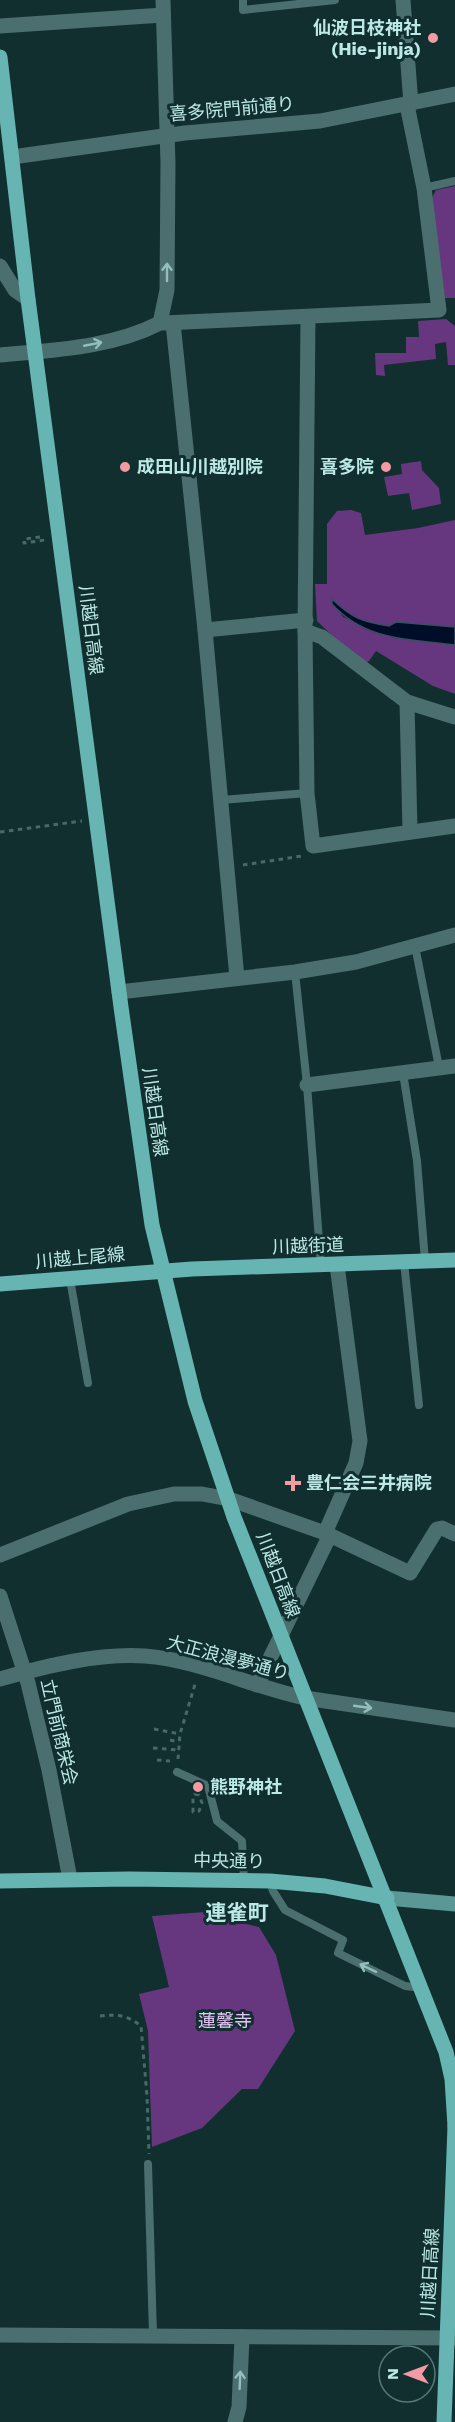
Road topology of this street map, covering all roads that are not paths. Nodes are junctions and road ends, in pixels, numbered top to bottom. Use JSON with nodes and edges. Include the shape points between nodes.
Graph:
{"nodes":[{"id":1,"x":243,"y":0,"type":"edge"},
{"id":2,"x":335,"y":0,"type":"edge"},
{"id":3,"x":403,"y":0,"type":"edge"},
{"id":4,"x":163,"y":8,"type":"edge"},
{"id":5,"x":0,"y":26,"type":"edge"},
{"id":6,"x":0,"y":57,"type":"edge"},
{"id":7,"x":455,"y":94,"type":"edge"},
{"id":8,"x":409,"y":104,"type":"junction"},
{"id":9,"x":168,"y":135,"type":"junction"},
{"id":10,"x":6,"y":157,"type":"edge"},
{"id":11,"x":455,"y":181,"type":"edge"},
{"id":12,"x":424,"y":188,"type":"junction"},
{"id":13,"x":0,"y":266,"type":"edge"},
{"id":14,"x":28,"y":299,"type":"junction"},
{"id":15,"x":308,"y":318,"type":"junction"},
{"id":16,"x":167,"y":323,"type":"junction"},
{"id":17,"x":36,"y":353,"type":"junction"},
{"id":18,"x":0,"y":355,"type":"edge"},
{"id":19,"x":306,"y":626,"type":"junction"},
{"id":20,"x":205,"y":630,"type":"junction"},
{"id":21,"x":407,"y":702,"type":"junction"},
{"id":22,"x":455,"y":717,"type":"edge"},
{"id":23,"x":307,"y":793,"type":"junction"},
{"id":24,"x":221,"y":800,"type":"junction"},
{"id":25,"x":455,"y":826,"type":"edge"},
{"id":26,"x":410,"y":831,"type":"junction"},
{"id":27,"x":455,"y":935,"type":"edge"},
{"id":28,"x":415,"y":946,"type":"junction"},
{"id":29,"x":295,"y":972,"type":"junction"},
{"id":30,"x":237,"y":978,"type":"junction"},
{"id":31,"x":119,"y":992,"type":"junction"},
{"id":32,"x":455,"y":1066,"type":"edge"},
{"id":33,"x":439,"y":1067,"type":"junction"},
{"id":34,"x":403,"y":1073,"type":"junction"},
{"id":35,"x":307,"y":1085,"type":"junction"},
{"id":36,"x":455,"y":1260,"type":"edge"},
{"id":37,"x":425,"y":1261,"type":"junction"},
{"id":38,"x":404,"y":1262,"type":"junction"},
{"id":39,"x":337,"y":1265,"type":"junction"},
{"id":40,"x":321,"y":1266,"type":"junction"},
{"id":41,"x":163,"y":1271,"type":"junction"},
{"id":42,"x":70,"y":1279,"type":"junction"},
{"id":43,"x":0,"y":1284,"type":"edge"},
{"id":44,"x":88,"y":1383,"type":"dead end"},
{"id":45,"x":419,"y":1405,"type":"dead end"},
{"id":46,"x":229,"y":1499,"type":"junction"},
{"id":47,"x":328,"y":1534,"type":"junction"},
{"id":48,"x":455,"y":1534,"type":"edge"},
{"id":49,"x":0,"y":1555,"type":"edge"},
{"id":50,"x":0,"y":1596,"type":"edge"},
{"id":51,"x":281,"y":1637,"type":"junction"},
{"id":52,"x":25,"y":1672,"type":"junction"},
{"id":53,"x":0,"y":1679,"type":"edge"},
{"id":54,"x":257,"y":1685,"type":"junction"},
{"id":55,"x":305,"y":1698,"type":"junction"},
{"id":56,"x":455,"y":1720,"type":"edge"},
{"id":57,"x":177,"y":1772,"type":"dead end"},
{"id":58,"x":69,"y":1879,"type":"junction"},
{"id":59,"x":0,"y":1881,"type":"edge"},
{"id":60,"x":244,"y":1881,"type":"junction"},
{"id":61,"x":270,"y":1881,"type":"junction"},
{"id":62,"x":387,"y":1898,"type":"junction"},
{"id":63,"x":455,"y":1904,"type":"edge"},
{"id":64,"x":422,"y":1988,"type":"junction"},
{"id":65,"x":451,"y":2052,"type":"edge"},
{"id":66,"x":455,"y":2126,"type":"edge"},
{"id":67,"x":148,"y":2164,"type":"road end"},
{"id":68,"x":0,"y":2335,"type":"edge"},
{"id":69,"x":153,"y":2335,"type":"junction"},
{"id":70,"x":242,"y":2337,"type":"junction"},
{"id":71,"x":451,"y":2338,"type":"edge"},
{"id":72,"x":235,"y":2422,"type":"edge"},
{"id":73,"x":444,"y":2422,"type":"edge"}],
"edges":[{"from":1,"to":2,"type":"lane","via":[[243,10]]},
{"from":3,"to":8,"type":"street"},
{"from":4,"to":5,"type":"street"},
{"from":4,"to":9,"type":"street"},
{"from":6,"to":10,"type":"main road","name":"川越日高線"},
{"from":7,"to":8,"type":"street","name":"喜多院門前通り"},
{"from":8,"to":9,"type":"street","name":"喜多院門前通り","via":[[320,121]]},
{"from":8,"to":12,"type":"street"},
{"from":9,"to":10,"type":"street","name":"喜多院門前通り"},
{"from":16,"to":9,"type":"street","one_way":true},
{"from":10,"to":14,"type":"main road","name":"川越日高線"},
{"from":11,"to":12,"type":"lane"},
{"from":12,"to":15,"type":"street","via":[[439,310]]},
{"from":13,"to":14,"type":"street","via":[[15,290]]},
{"from":14,"to":17,"type":"main road","name":"川越日高線"},
{"from":15,"to":16,"type":"street"},
{"from":15,"to":19,"type":"street"},
{"from":17,"to":16,"type":"street","one_way":true,"via":[[98,343]]},
{"from":16,"to":20,"type":"street"},
{"from":17,"to":18,"type":"street"},
{"from":17,"to":31,"type":"main road","name":"川越日高線"},
{"from":19,"to":20,"type":"street"},
{"from":19,"to":21,"type":"street"},
{"from":19,"to":23,"type":"street"},
{"from":20,"to":24,"type":"street"},
{"from":21,"to":22,"type":"street"},
{"from":21,"to":26,"type":"street"},
{"from":23,"to":24,"type":"lane"},
{"from":23,"to":26,"type":"street","via":[[313,846]]},
{"from":24,"to":30,"type":"street"},
{"from":25,"to":26,"type":"street"},
{"from":27,"to":28,"type":"street"},
{"from":28,"to":29,"type":"street","via":[[356,962]]},
{"from":28,"to":33,"type":"lane"},
{"from":29,"to":30,"type":"street"},
{"from":29,"to":35,"type":"lane"},
{"from":30,"to":31,"type":"street"},
{"from":31,"to":41,"type":"main road","name":"川越日高線","via":[[146,1187]]},
{"from":32,"to":33,"type":"street"},
{"from":33,"to":34,"type":"street"},
{"from":34,"to":35,"type":"street"},
{"from":34,"to":37,"type":"lane","via":[[417,1161]]},
{"from":35,"to":40,"type":"lane"},
{"from":36,"to":37,"type":"main road","name":"川越街道"},
{"from":37,"to":38,"type":"main road","name":"川越街道"},
{"from":38,"to":39,"type":"main road","name":"川越街道"},
{"from":38,"to":45,"type":"lane"},
{"from":39,"to":40,"type":"main road","name":"川越街道"},
{"from":39,"to":47,"type":"street","via":[[360,1442],[356,1463]]},
{"from":40,"to":41,"type":"main road","name":"川越街道"},
{"from":41,"to":42,"type":"main road","name":"川越上尾線"},
{"from":41,"to":46,"type":"main road","name":"川越日高線","via":[[195,1401]]},
{"from":42,"to":43,"type":"main road","name":"川越上尾線"},
{"from":42,"to":44,"type":"lane"},
{"from":46,"to":47,"type":"street"},
{"from":46,"to":49,"type":"street","via":[[174,1494],[128,1504]]},
{"from":46,"to":51,"type":"main road","name":"川越日高線"},
{"from":47,"to":48,"type":"street","via":[[410,1573],[437,1529]]},
{"from":47,"to":51,"type":"street"},
{"from":50,"to":52,"type":"street","name":"立門前商栄会"},
{"from":51,"to":54,"type":"street"},
{"from":51,"to":55,"type":"main road","name":"川越日高線"},
{"from":52,"to":53,"type":"street","name":"大正浪漫夢通り"},
{"from":52,"to":54,"type":"street","name":"大正浪漫夢通り","via":[[121,1656],[147,1656]]},
{"from":52,"to":58,"type":"street","name":"立門前商栄会","via":[[49,1770]]},
{"from":54,"to":55,"type":"street","name":"大正浪漫夢通り"},
{"from":55,"to":56,"type":"street","name":"大正浪漫夢通り","one_way":true},
{"from":55,"to":62,"type":"main road","name":"川越日高線"},
{"from":57,"to":60,"type":"lane","via":[[208,1786],[218,1821],[242,1841]]},
{"from":58,"to":59,"type":"main road","name":"中央通り"},
{"from":58,"to":60,"type":"main road","name":"中央通り"},
{"from":60,"to":61,"type":"main road","name":"中央通り"},
{"from":61,"to":62,"type":"main road","name":"中央通り"},
{"from":64,"to":61,"type":"lane","one_way":true,"via":[[405,1986],[338,1953],[343,1941],[285,1910]]},
{"from":62,"to":63,"type":"main road","name":"中央通り"},
{"from":62,"to":64,"type":"main road","name":"川越日高線"},
{"from":64,"to":65,"type":"main road","name":"川越日高線"},
{"from":65,"to":66,"type":"main road","name":"川越日高線"},
{"from":66,"to":71,"type":"main road","name":"川越日高線"},
{"from":67,"to":69,"type":"lane"},
{"from":68,"to":69,"type":"street"},
{"from":69,"to":70,"type":"street"},
{"from":70,"to":71,"type":"street"},
{"from":72,"to":70,"type":"street","one_way":true},
{"from":71,"to":73,"type":"main road","name":"川越日高線"}]}
